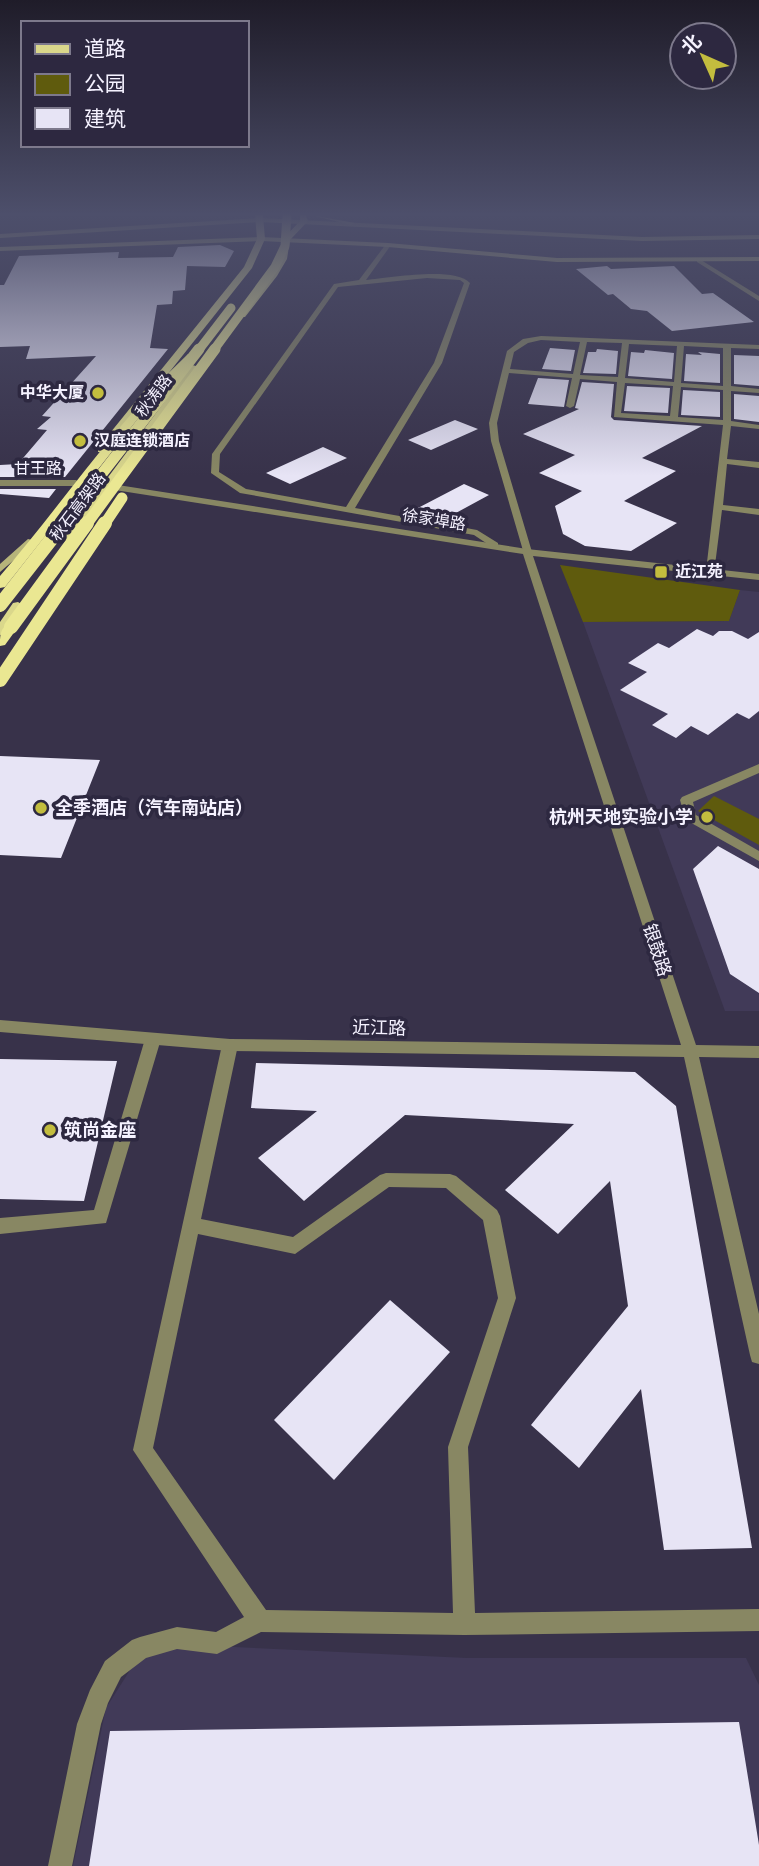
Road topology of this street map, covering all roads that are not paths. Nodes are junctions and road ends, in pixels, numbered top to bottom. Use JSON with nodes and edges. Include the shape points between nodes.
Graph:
{"nodes":[{"id":1,"x":223,"y":302,"type":"edge"},
{"id":2,"x":234,"y":302,"type":"edge"},
{"id":3,"x":250,"y":302,"type":"edge"},
{"id":4,"x":254,"y":302,"type":"edge"},
{"id":5,"x":324,"y":302,"type":"edge"},
{"id":6,"x":460,"y":302,"type":"edge"},
{"id":7,"x":236,"y":321,"type":"junction"},
{"id":8,"x":584,"y":340,"type":"junction"},
{"id":9,"x":626,"y":342,"type":"junction"},
{"id":10,"x":681,"y":343,"type":"junction"},
{"id":11,"x":727,"y":345,"type":"junction"},
{"id":12,"x":759,"y":347,"type":"edge"},
{"id":13,"x":192,"y":356,"type":"junction"},
{"id":14,"x":508,"y":371,"type":"junction"},
{"id":15,"x":576,"y":374,"type":"junction"},
{"id":16,"x":622,"y":378,"type":"junction"},
{"id":17,"x":678,"y":383,"type":"junction"},
{"id":18,"x":728,"y":388,"type":"junction"},
{"id":19,"x":759,"y":390,"type":"edge"},
{"id":20,"x":570,"y":407,"type":"dead end"},
{"id":21,"x":674,"y":419,"type":"junction"},
{"id":22,"x":727,"y":423,"type":"junction"},
{"id":23,"x":759,"y":426,"type":"edge"},
{"id":24,"x":723,"y":461,"type":"junction"},
{"id":25,"x":759,"y":464,"type":"edge"},
{"id":26,"x":0,"y":483,"type":"edge"},
{"id":27,"x":76,"y":483,"type":"junction"},
{"id":28,"x":105,"y":486,"type":"junction"},
{"id":29,"x":718,"y":507,"type":"junction"},
{"id":30,"x":349,"y":510,"type":"junction"},
{"id":31,"x":759,"y":512,"type":"edge"},
{"id":32,"x":31,"y":541,"type":"junction"},
{"id":33,"x":495,"y":545,"type":"junction"},
{"id":34,"x":527,"y":552,"type":"junction"},
{"id":35,"x":0,"y":569,"type":"edge"},
{"id":36,"x":711,"y":571,"type":"junction"},
{"id":37,"x":759,"y":577,"type":"edge"},
{"id":38,"x":0,"y":583,"type":"edge"},
{"id":39,"x":0,"y":605,"type":"edge"},
{"id":40,"x":0,"y":631,"type":"edge"},
{"id":41,"x":0,"y":642,"type":"edge"},
{"id":42,"x":0,"y":680,"type":"edge"},
{"id":43,"x":759,"y":768,"type":"edge"},
{"id":44,"x":759,"y":857,"type":"edge"},
{"id":45,"x":0,"y":1026,"type":"edge"},
{"id":46,"x":153,"y":1039,"type":"junction"},
{"id":47,"x":230,"y":1045,"type":"junction"},
{"id":48,"x":690,"y":1050,"type":"junction"},
{"id":49,"x":759,"y":1052,"type":"edge"},
{"id":50,"x":192,"y":1225,"type":"junction"},
{"id":51,"x":0,"y":1226,"type":"edge"},
{"id":52,"x":759,"y":1355,"type":"edge"},
{"id":53,"x":759,"y":1620,"type":"edge"},
{"id":54,"x":260,"y":1621,"type":"junction"},
{"id":55,"x":464,"y":1624,"type":"junction"},
{"id":56,"x":60,"y":1866,"type":"edge"}],
"edges":[{"from":1,"to":27,"type":"main road","name":"秋涛路"},
{"from":2,"to":13,"type":"highway","name":"秋石高架路","bridge":true},
{"from":3,"to":7,"type":"highway","name":"秋石高架路","bridge":true},
{"from":4,"to":28,"type":"main road","name":"秋涛路","via":[[202,358]]},
{"from":5,"to":30,"type":"street","via":[[216,454],[215,472],[243,491]]},
{"from":6,"to":30,"type":"street","via":[[438,363]]},
{"from":7,"to":41,"type":"highway","name":"秋石高架路","bridge":true},
{"from":7,"to":42,"type":"highway","bridge":true,"via":[[229,340]]},
{"from":8,"to":9,"type":"street","name":"银鼓路"},
{"from":8,"to":14,"type":"street","name":"银鼓路","via":[[526,341],[511,351]]},
{"from":8,"to":15,"type":"street"},
{"from":9,"to":10,"type":"street","name":"银鼓路"},
{"from":9,"to":16,"type":"street"},
{"from":10,"to":11,"type":"street","name":"银鼓路"},
{"from":10,"to":17,"type":"street"},
{"from":11,"to":12,"type":"street","name":"银鼓路"},
{"from":11,"to":18,"type":"street"},
{"from":13,"to":38,"type":"highway","bridge":true,"via":[[157,387],[36,544]]},
{"from":13,"to":39,"type":"highway","name":"秋石高架路","bridge":true},
{"from":14,"to":15,"type":"street"},
{"from":14,"to":34,"type":"street","name":"银鼓路","via":[[493,423]]},
{"from":15,"to":16,"type":"street"},
{"from":15,"to":20,"type":"street"},
{"from":16,"to":17,"type":"street"},
{"from":16,"to":21,"type":"street","via":[[617,415]]},
{"from":17,"to":18,"type":"street"},
{"from":17,"to":21,"type":"street"},
{"from":18,"to":19,"type":"street"},
{"from":18,"to":22,"type":"street"},
{"from":21,"to":22,"type":"street"},
{"from":22,"to":23,"type":"street"},
{"from":22,"to":24,"type":"street"},
{"from":24,"to":25,"type":"street"},
{"from":24,"to":29,"type":"street"},
{"from":26,"to":27,"type":"street","name":"甘王路"},
{"from":27,"to":32,"type":"main road","name":"秋涛路"},
{"from":28,"to":33,"type":"street","name":"徐家埠路"},
{"from":28,"to":40,"type":"main road","name":"秋涛路"},
{"from":29,"to":31,"type":"street"},
{"from":29,"to":36,"type":"street"},
{"from":30,"to":33,"type":"street","via":[[477,533]]},
{"from":32,"to":35,"type":"main road"},
{"from":32,"to":38,"type":"main road","name":"秋涛路"},
{"from":33,"to":34,"type":"street","name":"徐家埠路"},
{"from":34,"to":36,"type":"street","name":"徐家埠路"},
{"from":34,"to":48,"type":"street","name":"银鼓路"},
{"from":36,"to":37,"type":"street","name":"徐家埠路"},
{"from":43,"to":44,"type":"street","via":[[686,800],[690,817]]},
{"from":45,"to":46,"type":"street","name":"近江路"},
{"from":46,"to":47,"type":"street","name":"近江路"},
{"from":46,"to":51,"type":"street","via":[[100,1217]]},
{"from":47,"to":48,"type":"street","name":"近江路"},
{"from":47,"to":50,"type":"street"},
{"from":48,"to":49,"type":"street","name":"近江路"},
{"from":48,"to":52,"type":"street","name":"银鼓路"},
{"from":50,"to":54,"type":"street","via":[[143,1450]]},
{"from":50,"to":55,"type":"street","via":[[295,1246],[386,1180],[450,1181],[491,1216],[507,1298],[458,1447]]},
{"from":53,"to":55,"type":"street"},
{"from":54,"to":55,"type":"street"},
{"from":54,"to":56,"type":"street","via":[[217,1643],[177,1638],[140,1647],[113,1669],[89,1724]]}]}
